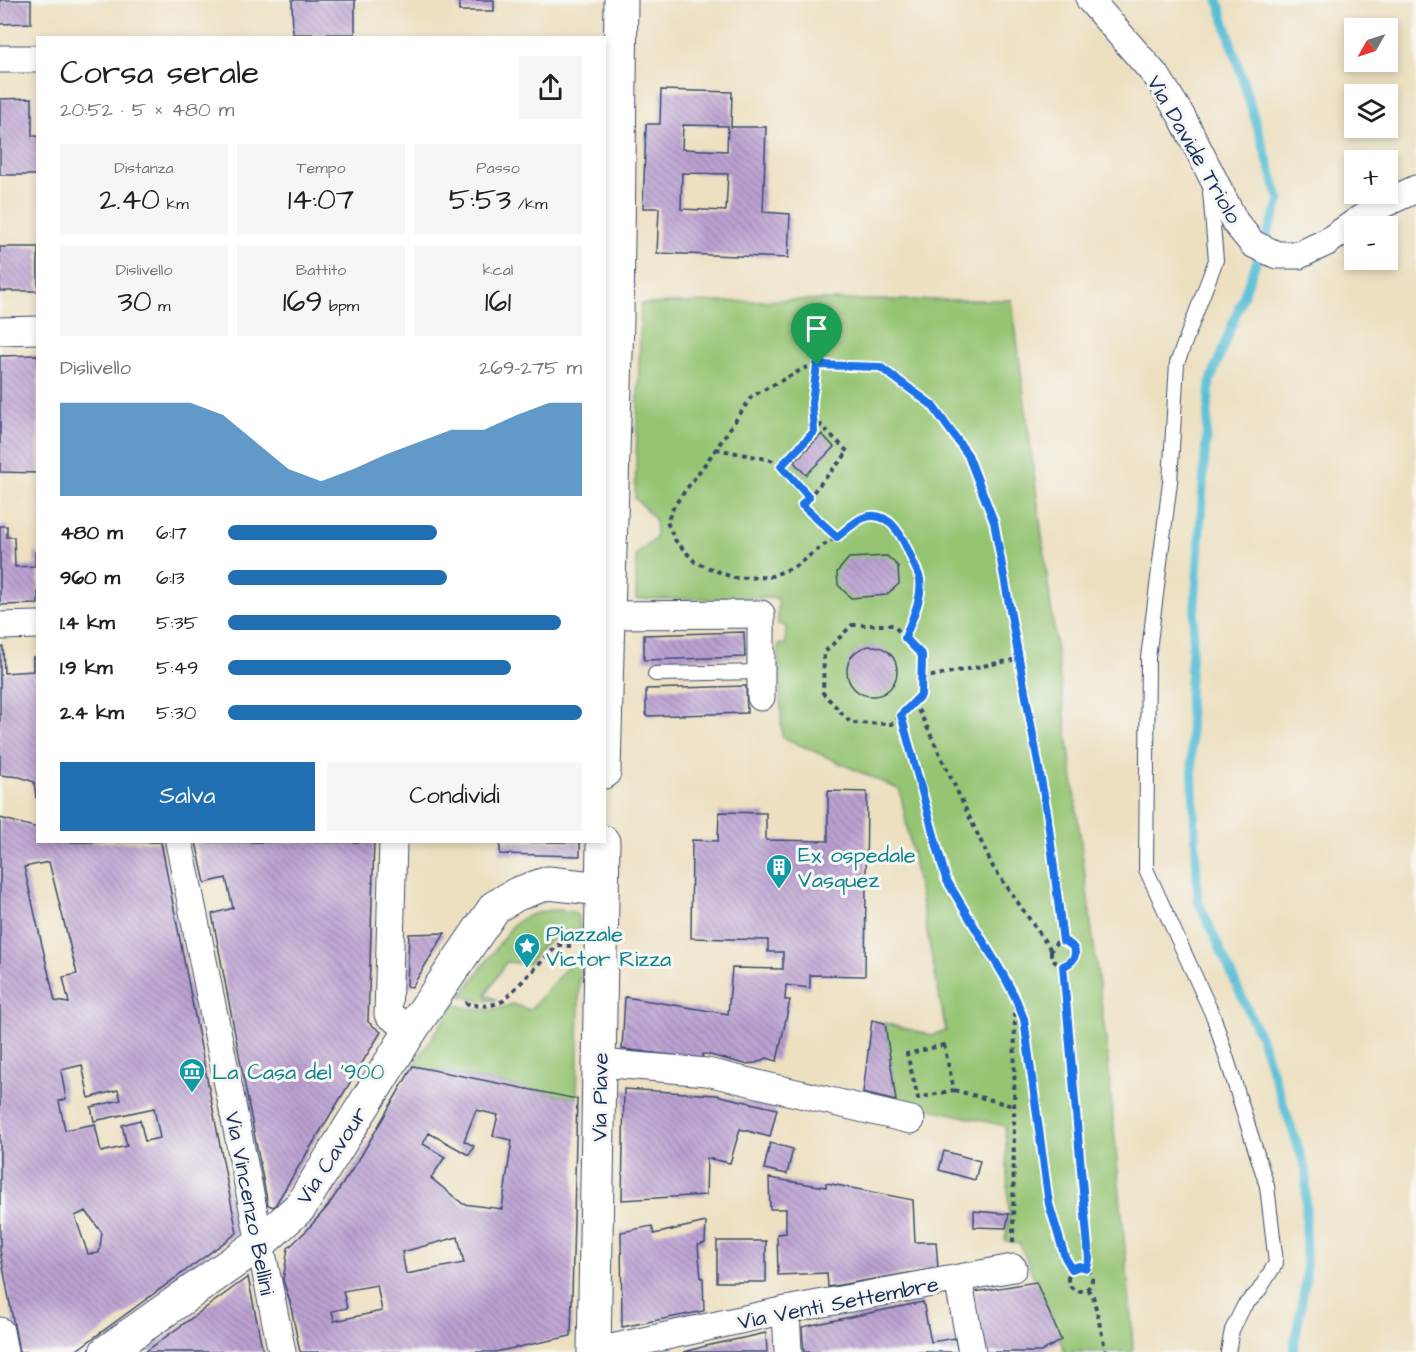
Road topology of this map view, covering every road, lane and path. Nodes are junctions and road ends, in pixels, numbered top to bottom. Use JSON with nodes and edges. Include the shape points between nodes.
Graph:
{"nodes":[{"id":1,"x":621,"y":0,"type":"edge"},
{"id":2,"x":1090,"y":0,"type":"edge"},
{"id":3,"x":612,"y":46,"type":"edge"},
{"id":4,"x":36,"y":58,"type":"edge"},
{"id":5,"x":0,"y":59,"type":"edge"},
{"id":6,"x":1215,"y":183,"type":"junction"},
{"id":7,"x":1416,"y":189,"type":"edge"},
{"id":8,"x":611,"y":320,"type":"edge"},
{"id":9,"x":36,"y":330,"type":"edge"},
{"id":10,"x":0,"y":331,"type":"edge"},
{"id":11,"x":817,"y":365,"type":"junction"},
{"id":12,"x":814,"y":432,"type":"junction"},
{"id":13,"x":716,"y":448,"type":"junction"},
{"id":14,"x":781,"y":466,"type":"junction"},
{"id":15,"x":809,"y":497,"type":"junction"},
{"id":16,"x":837,"y":537,"type":"junction"},
{"id":17,"x":606,"y":615,"type":"edge"},
{"id":18,"x":36,"y":625,"type":"edge"},
{"id":19,"x":0,"y":626,"type":"edge"},
{"id":20,"x":905,"y":638,"type":"junction"},
{"id":21,"x":1018,"y":659,"type":"junction"},
{"id":22,"x":656,"y":674,"type":"dead end"},
{"id":23,"x":922,"y":678,"type":"junction"},
{"id":24,"x":761,"y":685,"type":"joint"},
{"id":25,"x":914,"y":702,"type":"junction"},
{"id":26,"x":901,"y":715,"type":"junction"},
{"id":27,"x":179,"y":843,"type":"edge"},
{"id":28,"x":393,"y":843,"type":"edge"},
{"id":29,"x":603,"y":843,"type":"edge"},
{"id":30,"x":602,"y":889,"type":"junction"},
{"id":31,"x":1063,"y":941,"type":"junction"},
{"id":32,"x":601,"y":949,"type":"junction"},
{"id":33,"x":1051,"y":950,"type":"junction"},
{"id":34,"x":1063,"y":966,"type":"junction"},
{"id":35,"x":438,"y":990,"type":"junction"},
{"id":36,"x":1015,"y":997,"type":"junction"},
{"id":37,"x":411,"y":1030,"type":"junction"},
{"id":38,"x":600,"y":1063,"type":"junction"},
{"id":39,"x":954,"y":1090,"type":"junction"},
{"id":40,"x":1013,"y":1106,"type":"junction"},
{"id":41,"x":911,"y":1120,"type":"dead end"},
{"id":42,"x":259,"y":1244,"type":"junction"},
{"id":43,"x":1013,"y":1268,"type":"joint"},
{"id":44,"x":1087,"y":1268,"type":"junction"},
{"id":45,"x":1072,"y":1269,"type":"junction"},
{"id":46,"x":958,"y":1279,"type":"junction"},
{"id":47,"x":1088,"y":1289,"type":"junction"},
{"id":48,"x":786,"y":1310,"type":"junction"},
{"id":49,"x":0,"y":1331,"type":"edge"},
{"id":50,"x":4,"y":1352,"type":"edge"},
{"id":51,"x":105,"y":1352,"type":"edge"},
{"id":52,"x":282,"y":1352,"type":"edge"},
{"id":53,"x":594,"y":1352,"type":"edge"},
{"id":54,"x":788,"y":1352,"type":"edge"},
{"id":55,"x":972,"y":1352,"type":"edge"},
{"id":56,"x":1106,"y":1352,"type":"edge"},
{"id":57,"x":1228,"y":1352,"type":"edge"}],
"edges":[{"from":1,"to":3,"type":"main road"},
{"from":2,"to":6,"type":"street","name":"Via Davide Triolo","via":[[1158,78]]},
{"from":3,"to":8,"type":"main road"},
{"from":4,"to":5,"type":"street"},
{"from":6,"to":7,"type":"street","name":"Via Davide Triolo","via":[[1235,222],[1265,249],[1299,255],[1327,242],[1379,206]]},
{"from":6,"to":57,"type":"lane","via":[[1210,192],[1216,260],[1177,363],[1170,482],[1148,658],[1146,869],[1214,1017],[1267,1186],[1276,1263],[1244,1306],[1232,1330]]},
{"from":8,"to":17,"type":"main road"},
{"from":9,"to":10,"type":"street"},
{"from":11,"to":12,"type":"path","via":[[812,403]]},
{"from":11,"to":13,"type":"path","via":[[752,396]]},
{"from":11,"to":21,"type":"path","via":[[880,367],[932,405],[968,455],[994,522]]},
{"from":12,"to":14,"type":"path"},
{"from":12,"to":15,"type":"path","via":[[821,425],[848,452]]},
{"from":13,"to":14,"type":"path","via":[[771,460]]},
{"from":13,"to":16,"type":"path","via":[[674,506],[668,522],[675,540],[694,562],[734,578],[769,577],[794,567]]},
{"from":14,"to":15,"type":"path"},
{"from":15,"to":16,"type":"path","via":[[802,505]]},
{"from":16,"to":20,"type":"path","via":[[865,518],[878,516],[894,525],[920,579],[918,603]]},
{"from":17,"to":24,"type":"street","via":[[761,614]]},
{"from":18,"to":19,"type":"street"},
{"from":20,"to":23,"type":"path","via":[[922,655]]},
{"from":20,"to":26,"type":"path","via":[[893,625],[852,625],[824,653],[823,693],[851,723],[892,724]]},
{"from":21,"to":23,"type":"path"},
{"from":21,"to":31,"type":"path","via":[[1047,812]]},
{"from":22,"to":24,"type":"lane"},
{"from":23,"to":25,"type":"path","via":[[921,695]]},
{"from":25,"to":26,"type":"path"},
{"from":25,"to":33,"type":"path","via":[[993,867]]},
{"from":26,"to":36,"type":"path","via":[[946,879]]},
{"from":27,"to":42,"type":"street","name":"Via Vincenzo Bellini"},
{"from":28,"to":37,"type":"street","via":[[388,1014]]},
{"from":29,"to":30,"type":"main road","name":"Via Piave"},
{"from":30,"to":32,"type":"main road","name":"Via Piave"},
{"from":30,"to":35,"type":"main road","name":"Via Cavour","via":[[548,883],[495,907]]},
{"from":31,"to":33,"type":"path"},
{"from":31,"to":34,"type":"path","via":[[1075,949],[1075,957]]},
{"from":32,"to":35,"type":"path","via":[[558,945],[503,1001],[493,1006],[458,1002]]},
{"from":32,"to":38,"type":"main road","name":"Via Piave"},
{"from":33,"to":34,"type":"path","via":[[1051,958]]},
{"from":34,"to":44,"type":"path"},
{"from":35,"to":37,"type":"main road","name":"Via Cavour"},
{"from":36,"to":40,"type":"path"},
{"from":36,"to":45,"type":"path","via":[[1024,1019],[1049,1204]]},
{"from":37,"to":42,"type":"main road","name":"Via Cavour","via":[[300,1207]]},
{"from":38,"to":41,"type":"street","via":[[707,1072]]},
{"from":38,"to":53,"type":"main road","name":"Via Piave"},
{"from":39,"to":39,"type":"path","via":[[944,1045],[907,1054],[918,1098]]},
{"from":39,"to":40,"type":"path"},
{"from":40,"to":43,"type":"path"},
{"from":42,"to":51,"type":"main road","name":"Via Cavour"},
{"from":42,"to":52,"type":"street","name":"Via Vincenzo Bellini"},
{"from":43,"to":46,"type":"street","name":"Via Venti Settembre"},
{"from":44,"to":45,"type":"path"},
{"from":44,"to":47,"type":"path","via":[[1092,1282]]},
{"from":45,"to":47,"type":"path","via":[[1068,1283],[1073,1289]]},
{"from":46,"to":48,"type":"street","name":"Via Venti Settembre"},
{"from":46,"to":55,"type":"street"},
{"from":47,"to":56,"type":"path"},
{"from":48,"to":53,"type":"street","name":"Via Venti Settembre"},
{"from":48,"to":54,"type":"street"},
{"from":49,"to":50,"type":"street"}]}
